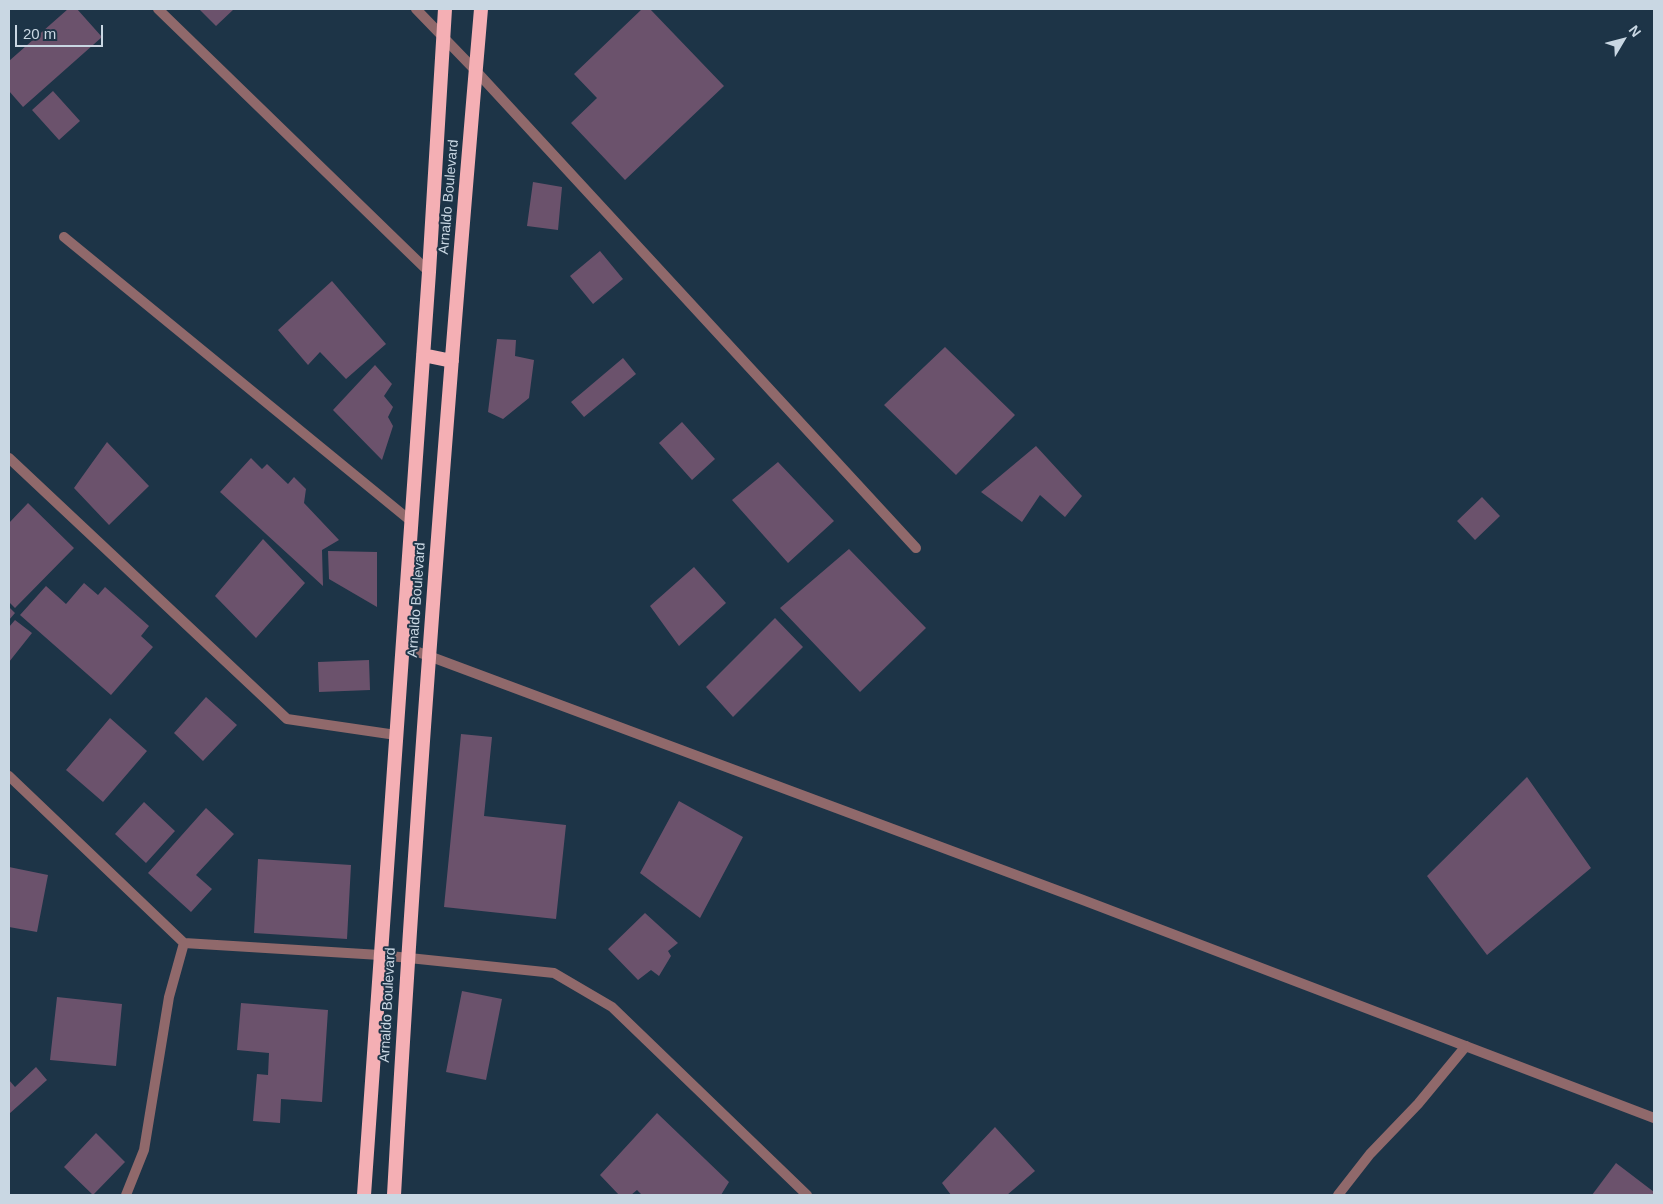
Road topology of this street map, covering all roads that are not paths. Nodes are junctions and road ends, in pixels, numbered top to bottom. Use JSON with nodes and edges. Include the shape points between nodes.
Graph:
{"nodes":[{"id":1,"x":158,"y":9,"type":"edge"},
{"id":2,"x":416,"y":9,"type":"edge"},
{"id":3,"x":445,"y":9,"type":"edge"},
{"id":4,"x":481,"y":9,"type":"edge"},
{"id":5,"x":442,"y":36,"type":"junction"},
{"id":6,"x":476,"y":71,"type":"junction"},
{"id":7,"x":64,"y":237,"type":"dead end"},
{"id":8,"x":429,"y":272,"type":"junction"},
{"id":9,"x":423,"y":355,"type":"junction"},
{"id":10,"x":452,"y":361,"type":"junction"},
{"id":11,"x":9,"y":458,"type":"edge"},
{"id":12,"x":412,"y":522,"type":"junction"},
{"id":13,"x":916,"y":548,"type":"dead end"},
{"id":14,"x":402,"y":646,"type":"junction"},
{"id":15,"x":429,"y":656,"type":"junction"},
{"id":16,"x":396,"y":735,"type":"junction"},
{"id":17,"x":9,"y":776,"type":"edge"},
{"id":18,"x":184,"y":943,"type":"junction"},
{"id":19,"x":380,"y":955,"type":"junction"},
{"id":20,"x":407,"y":959,"type":"junction"},
{"id":21,"x":1466,"y":1046,"type":"junction"},
{"id":22,"x":1654,"y":1118,"type":"edge"},
{"id":23,"x":126,"y":1195,"type":"edge"},
{"id":24,"x":364,"y":1195,"type":"edge"},
{"id":25,"x":394,"y":1195,"type":"edge"},
{"id":26,"x":807,"y":1195,"type":"edge"},
{"id":27,"x":1338,"y":1195,"type":"edge"}],
"edges":[{"from":1,"to":8,"type":"street"},
{"from":2,"to":5,"type":"street"},
{"from":3,"to":5,"type":"highway","name":"Arnaldo Boulevard"},
{"from":4,"to":6,"type":"highway","name":"Arnaldo Boulevard"},
{"from":5,"to":6,"type":"street"},
{"from":5,"to":8,"type":"highway","name":"Arnaldo Boulevard"},
{"from":6,"to":10,"type":"highway","name":"Arnaldo Boulevard"},
{"from":6,"to":13,"type":"street"},
{"from":7,"to":12,"type":"street"},
{"from":8,"to":9,"type":"highway","name":"Arnaldo Boulevard"},
{"from":9,"to":10,"type":"highway"},
{"from":9,"to":12,"type":"highway","name":"Arnaldo Boulevard"},
{"from":10,"to":15,"type":"highway","name":"Arnaldo Boulevard"},
{"from":11,"to":16,"type":"street","via":[[287,719]]},
{"from":12,"to":14,"type":"highway","name":"Arnaldo Boulevard"},
{"from":14,"to":15,"type":"street"},
{"from":14,"to":16,"type":"highway","name":"Arnaldo Boulevard"},
{"from":15,"to":20,"type":"highway","name":"Arnaldo Boulevard"},
{"from":15,"to":21,"type":"street"},
{"from":16,"to":19,"type":"highway","name":"Arnaldo Boulevard"},
{"from":17,"to":18,"type":"street"},
{"from":18,"to":19,"type":"street"},
{"from":18,"to":23,"type":"street","via":[[169,996],[144,1150]]},
{"from":19,"to":20,"type":"street"},
{"from":19,"to":24,"type":"highway","name":"Arnaldo Boulevard"},
{"from":20,"to":25,"type":"highway","name":"Arnaldo Boulevard"},
{"from":20,"to":26,"type":"street","via":[[554,973],[587,992],[612,1007]]},
{"from":21,"to":22,"type":"street"},
{"from":21,"to":27,"type":"street"}]}
